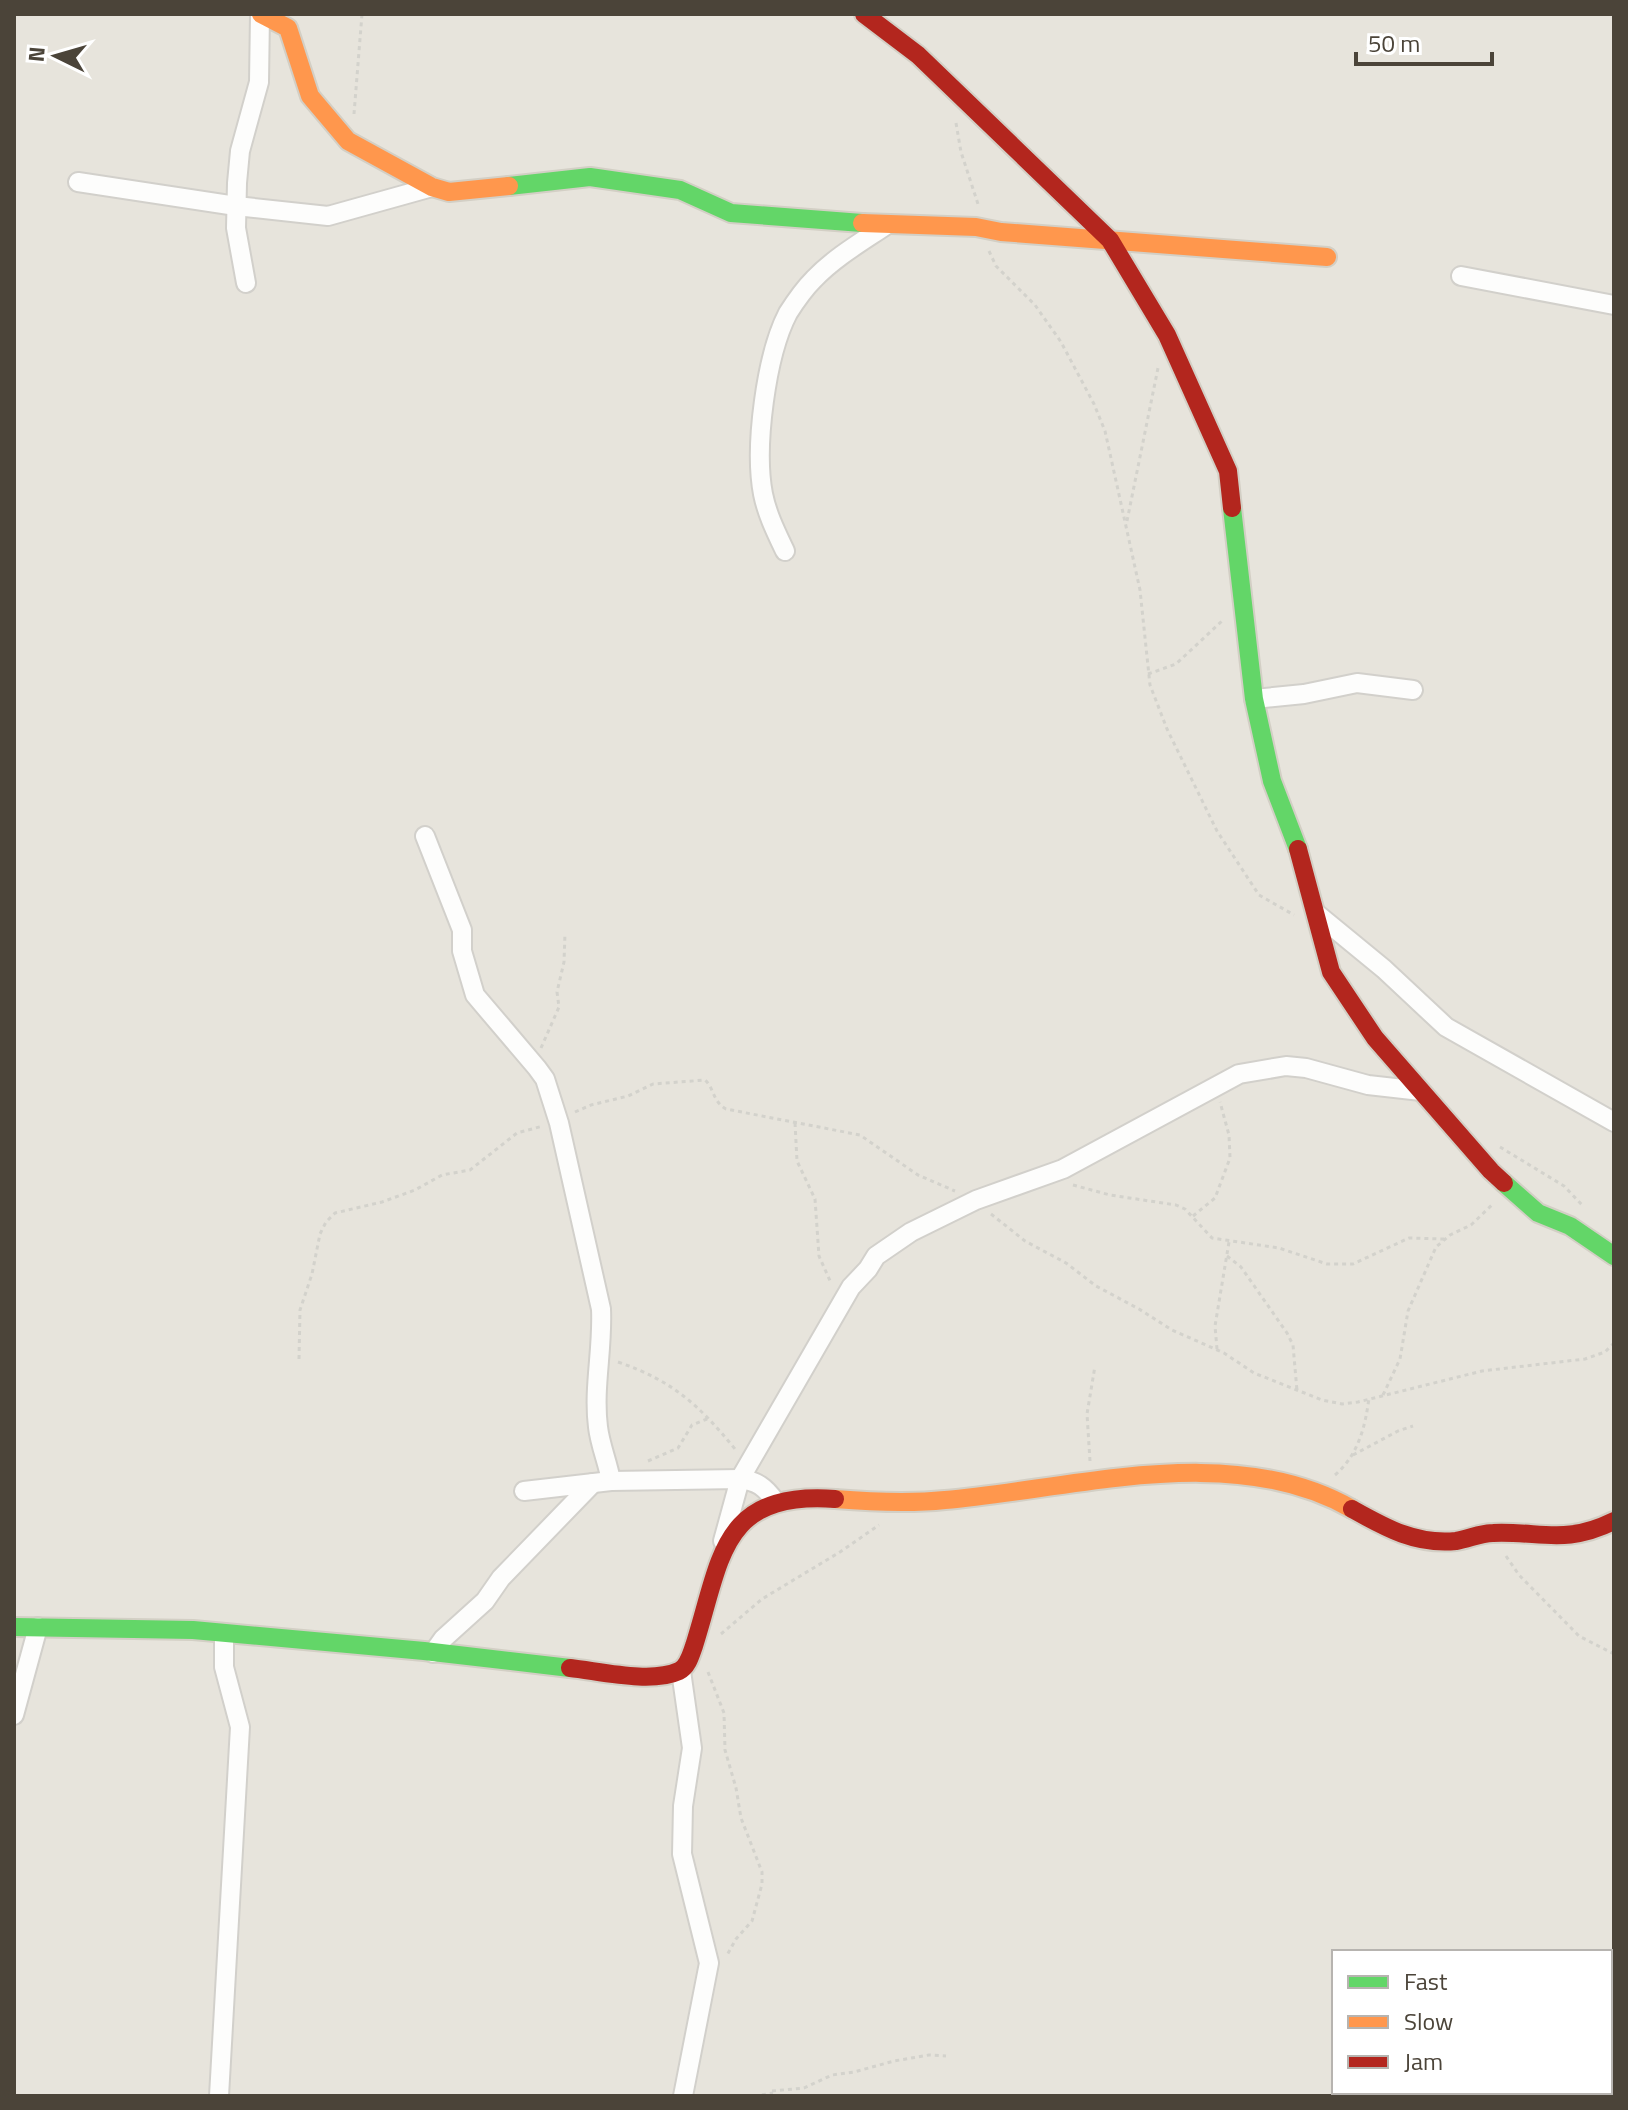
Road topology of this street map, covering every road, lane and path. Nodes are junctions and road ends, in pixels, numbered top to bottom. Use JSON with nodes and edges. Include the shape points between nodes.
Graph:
{"nodes":[{"id":1,"x":261,"y":14,"type":"edge"},
{"id":2,"x":362,"y":14,"type":"edge"},
{"id":3,"x":864,"y":14,"type":"edge"},
{"id":4,"x":956,"y":90,"type":"junction"},
{"id":5,"x":348,"y":141,"type":"junction"},
{"id":6,"x":78,"y":182,"type":"dead end"},
{"id":7,"x":432,"y":187,"type":"junction"},
{"id":8,"x":236,"y":206,"type":"junction"},
{"id":9,"x":888,"y":224,"type":"junction"},
{"id":10,"x":983,"y":228,"type":"junction"},
{"id":11,"x":1110,"y":240,"type":"junction"},
{"id":12,"x":1327,"y":257,"type":"dead end"},
{"id":13,"x":1461,"y":276,"type":"dead end"},
{"id":14,"x":246,"y":283,"type":"dead end"},
{"id":15,"x":1614,"y":305,"type":"edge"},
{"id":16,"x":1167,"y":335,"type":"junction"},
{"id":17,"x":1126,"y":525,"type":"junction"},
{"id":18,"x":785,"y":551,"type":"dead end"},
{"id":19,"x":1231,"y":616,"type":"dead end"},
{"id":20,"x":1148,"y":674,"type":"junction"},
{"id":21,"x":1413,"y":690,"type":"dead end"},
{"id":22,"x":1254,"y":699,"type":"junction"},
{"id":23,"x":425,"y":836,"type":"dead end"},
{"id":24,"x":1319,"y":922,"type":"junction"},
{"id":25,"x":565,"y":933,"type":"dead end"},
{"id":26,"x":528,"y":1057,"type":"junction"},
{"id":27,"x":1212,"y":1088,"type":"junction"},
{"id":28,"x":1421,"y":1091,"type":"junction"},
{"id":29,"x":795,"y":1122,"type":"junction"},
{"id":30,"x":1614,"y":1122,"type":"edge"},
{"id":31,"x":559,"y":1125,"type":"junction"},
{"id":32,"x":1490,"y":1143,"type":"dead end"},
{"id":33,"x":1067,"y":1183,"type":"dead end"},
{"id":34,"x":1507,"y":1187,"type":"junction"},
{"id":35,"x":976,"y":1200,"type":"junction"},
{"id":36,"x":1193,"y":1216,"type":"junction"},
{"id":37,"x":1591,"y":1216,"type":"dead end"},
{"id":38,"x":1444,"y":1239,"type":"junction"},
{"id":39,"x":1229,"y":1241,"type":"junction"},
{"id":40,"x":1227,"y":1256,"type":"junction"},
{"id":41,"x":1614,"y":1256,"type":"edge"},
{"id":42,"x":845,"y":1298,"type":"junction"},
{"id":43,"x":1614,"y":1343,"type":"edge"},
{"id":44,"x":1217,"y":1349,"type":"junction"},
{"id":45,"x":599,"y":1356,"type":"junction"},
{"id":46,"x":299,"y":1359,"type":"dead end"},
{"id":47,"x":1095,"y":1366,"type":"dead end"},
{"id":48,"x":1297,"y":1391,"type":"junction"},
{"id":49,"x":1383,"y":1395,"type":"junction"},
{"id":50,"x":1369,"y":1398,"type":"junction"},
{"id":51,"x":708,"y":1419,"type":"junction"},
{"id":52,"x":1413,"y":1426,"type":"dead end"},
{"id":53,"x":1353,"y":1455,"type":"junction"},
{"id":54,"x":744,"y":1472,"type":"junction"},
{"id":55,"x":1095,"y":1480,"type":"junction"},
{"id":56,"x":611,"y":1482,"type":"junction"},
{"id":57,"x":524,"y":1491,"type":"dead end"},
{"id":58,"x":1319,"y":1493,"type":"junction"},
{"id":59,"x":775,"y":1501,"type":"junction"},
{"id":60,"x":904,"y":1503,"type":"junction"},
{"id":61,"x":1614,"y":1521,"type":"edge"},
{"id":62,"x":1491,"y":1533,"type":"junction"},
{"id":63,"x":717,"y":1564,"type":"junction"},
{"id":64,"x":14,"y":1627,"type":"edge"},
{"id":65,"x":38,"y":1627,"type":"junction"},
{"id":66,"x":224,"y":1633,"type":"junction"},
{"id":67,"x":714,"y":1641,"type":"dead end"},
{"id":68,"x":693,"y":1647,"type":"junction"},
{"id":69,"x":433,"y":1653,"type":"junction"},
{"id":70,"x":1614,"y":1654,"type":"edge"},
{"id":71,"x":681,"y":1671,"type":"junction"},
{"id":72,"x":14,"y":1715,"type":"edge"},
{"id":73,"x":725,"y":1958,"type":"dead end"},
{"id":74,"x":946,"y":2056,"type":"dead end"},
{"id":75,"x":219,"y":2096,"type":"edge"},
{"id":76,"x":683,"y":2096,"type":"edge"},
{"id":77,"x":754,"y":2096,"type":"edge"}],
"edges":[{"from":1,"to":5,"type":"street","via":[[288,28],[310,96]]},
{"from":1,"to":8,"type":"street","via":[[259,82],[240,151]]},
{"from":2,"to":5,"type":"path"},
{"from":3,"to":4,"type":"street"},
{"from":4,"to":10,"type":"path","via":[[957,135]]},
{"from":4,"to":11,"type":"street"},
{"from":5,"to":7,"type":"street"},
{"from":6,"to":8,"type":"street"},
{"from":7,"to":8,"type":"street","via":[[328,216]]},
{"from":7,"to":9,"type":"street","via":[[449,192],[590,177],[680,190],[731,213]]},
{"from":8,"to":14,"type":"street"},
{"from":9,"to":10,"type":"street"},
{"from":9,"to":18,"type":"street","via":[[814,279],[789,313],[776,345],[760,460],[766,505]]},
{"from":10,"to":11,"type":"street"},
{"from":10,"to":17,"type":"path","via":[[996,266],[1047,320],[1094,404]]},
{"from":11,"to":12,"type":"street"},
{"from":11,"to":16,"type":"street"},
{"from":13,"to":15,"type":"street"},
{"from":16,"to":17,"type":"path"},
{"from":16,"to":22,"type":"street","via":[[1228,471]]},
{"from":17,"to":20,"type":"path","via":[[1140,590]]},
{"from":19,"to":20,"type":"path","via":[[1176,664]]},
{"from":20,"to":24,"type":"path","via":[[1156,704],[1197,792],[1259,895]]},
{"from":21,"to":22,"type":"street","via":[[1357,683]]},
{"from":22,"to":24,"type":"street","via":[[1272,781]]},
{"from":23,"to":26,"type":"street","via":[[462,930],[462,951],[475,995]]},
{"from":24,"to":28,"type":"street","via":[[1331,972],[1375,1038]]},
{"from":24,"to":30,"type":"street","via":[[1384,969],[1446,1027]]},
{"from":25,"to":26,"type":"path","via":[[557,1012],[544,1045]]},
{"from":26,"to":31,"type":"street","via":[[545,1079]]},
{"from":27,"to":28,"type":"street","via":[[1239,1074],[1286,1066]]},
{"from":27,"to":35,"type":"street","via":[[1063,1169]]},
{"from":27,"to":36,"type":"path","via":[[1226,1119],[1230,1158],[1215,1198]]},
{"from":28,"to":34,"type":"street"},
{"from":29,"to":31,"type":"path","via":[[726,1109],[713,1097],[708,1082],[683,1080],[653,1084],[591,1105]]},
{"from":29,"to":35,"type":"path","via":[[860,1135],[918,1175]]},
{"from":29,"to":42,"type":"path","via":[[797,1161],[818,1212],[819,1256],[827,1277]]},
{"from":31,"to":45,"type":"street","via":[[601,1309]]},
{"from":31,"to":46,"type":"path","via":[[517,1133],[470,1170],[335,1213],[320,1234],[300,1310]]},
{"from":32,"to":37,"type":"path","via":[[1564,1186]]},
{"from":33,"to":36,"type":"path","via":[[1176,1205]]},
{"from":34,"to":38,"type":"path","via":[[1471,1225]]},
{"from":34,"to":41,"type":"street","via":[[1538,1213],[1570,1226]]},
{"from":35,"to":42,"type":"street","via":[[876,1256]]},
{"from":35,"to":44,"type":"path","via":[[1000,1224],[1096,1286]]},
{"from":36,"to":39,"type":"path","via":[[1212,1238]]},
{"from":38,"to":39,"type":"path","via":[[1409,1238],[1353,1264],[1317,1263],[1279,1248]]},
{"from":38,"to":49,"type":"path","via":[[1414,1295],[1400,1359]]},
{"from":39,"to":40,"type":"path"},
{"from":40,"to":44,"type":"path","via":[[1215,1326]]},
{"from":40,"to":48,"type":"path","via":[[1241,1267],[1287,1333]]},
{"from":42,"to":54,"type":"street"},
{"from":43,"to":49,"type":"path","via":[[1585,1359],[1482,1371]]},
{"from":44,"to":48,"type":"path","via":[[1254,1373]]},
{"from":45,"to":51,"type":"path","via":[[670,1384]]},
{"from":45,"to":56,"type":"street","via":[[598,1430]]},
{"from":47,"to":55,"type":"path","via":[[1086,1425]]},
{"from":48,"to":50,"type":"path","via":[[1342,1404]]},
{"from":49,"to":50,"type":"path"},
{"from":50,"to":53,"type":"path"},
{"from":51,"to":54,"type":"path"},
{"from":51,"to":56,"type":"path","via":[[692,1425],[682,1445]]},
{"from":52,"to":53,"type":"path"},
{"from":53,"to":58,"type":"path"},
{"from":54,"to":56,"type":"street"},
{"from":54,"to":59,"type":"street"},
{"from":54,"to":63,"type":"street"},
{"from":55,"to":58,"type":"street","via":[[1239,1476]]},
{"from":55,"to":60,"type":"street","via":[[963,1500]]},
{"from":56,"to":57,"type":"street"},
{"from":56,"to":69,"type":"street","via":[[501,1578]]},
{"from":58,"to":62,"type":"street","via":[[1402,1535],[1445,1542]]},
{"from":59,"to":60,"type":"street"},
{"from":59,"to":63,"type":"street","via":[[743,1523]]},
{"from":60,"to":67,"type":"path","via":[[860,1539],[762,1599]]},
{"from":61,"to":62,"type":"street","via":[[1568,1537]]},
{"from":62,"to":70,"type":"path","via":[[1519,1575],[1579,1636]]},
{"from":63,"to":68,"type":"street"},
{"from":64,"to":65,"type":"street"},
{"from":65,"to":66,"type":"street"},
{"from":65,"to":72,"type":"street"},
{"from":66,"to":69,"type":"street"},
{"from":66,"to":75,"type":"street","via":[[224,1667],[240,1727]]},
{"from":68,"to":71,"type":"street"},
{"from":68,"to":73,"type":"path","via":[[724,1713],[725,1750],[741,1818],[762,1872],[752,1921]]},
{"from":69,"to":71,"type":"street","via":[[633,1675]]},
{"from":71,"to":76,"type":"street","via":[[692,1748],[682,1854],[709,1963]]},
{"from":74,"to":77,"type":"path","via":[[894,2061],[832,2075],[804,2088]]}]}
